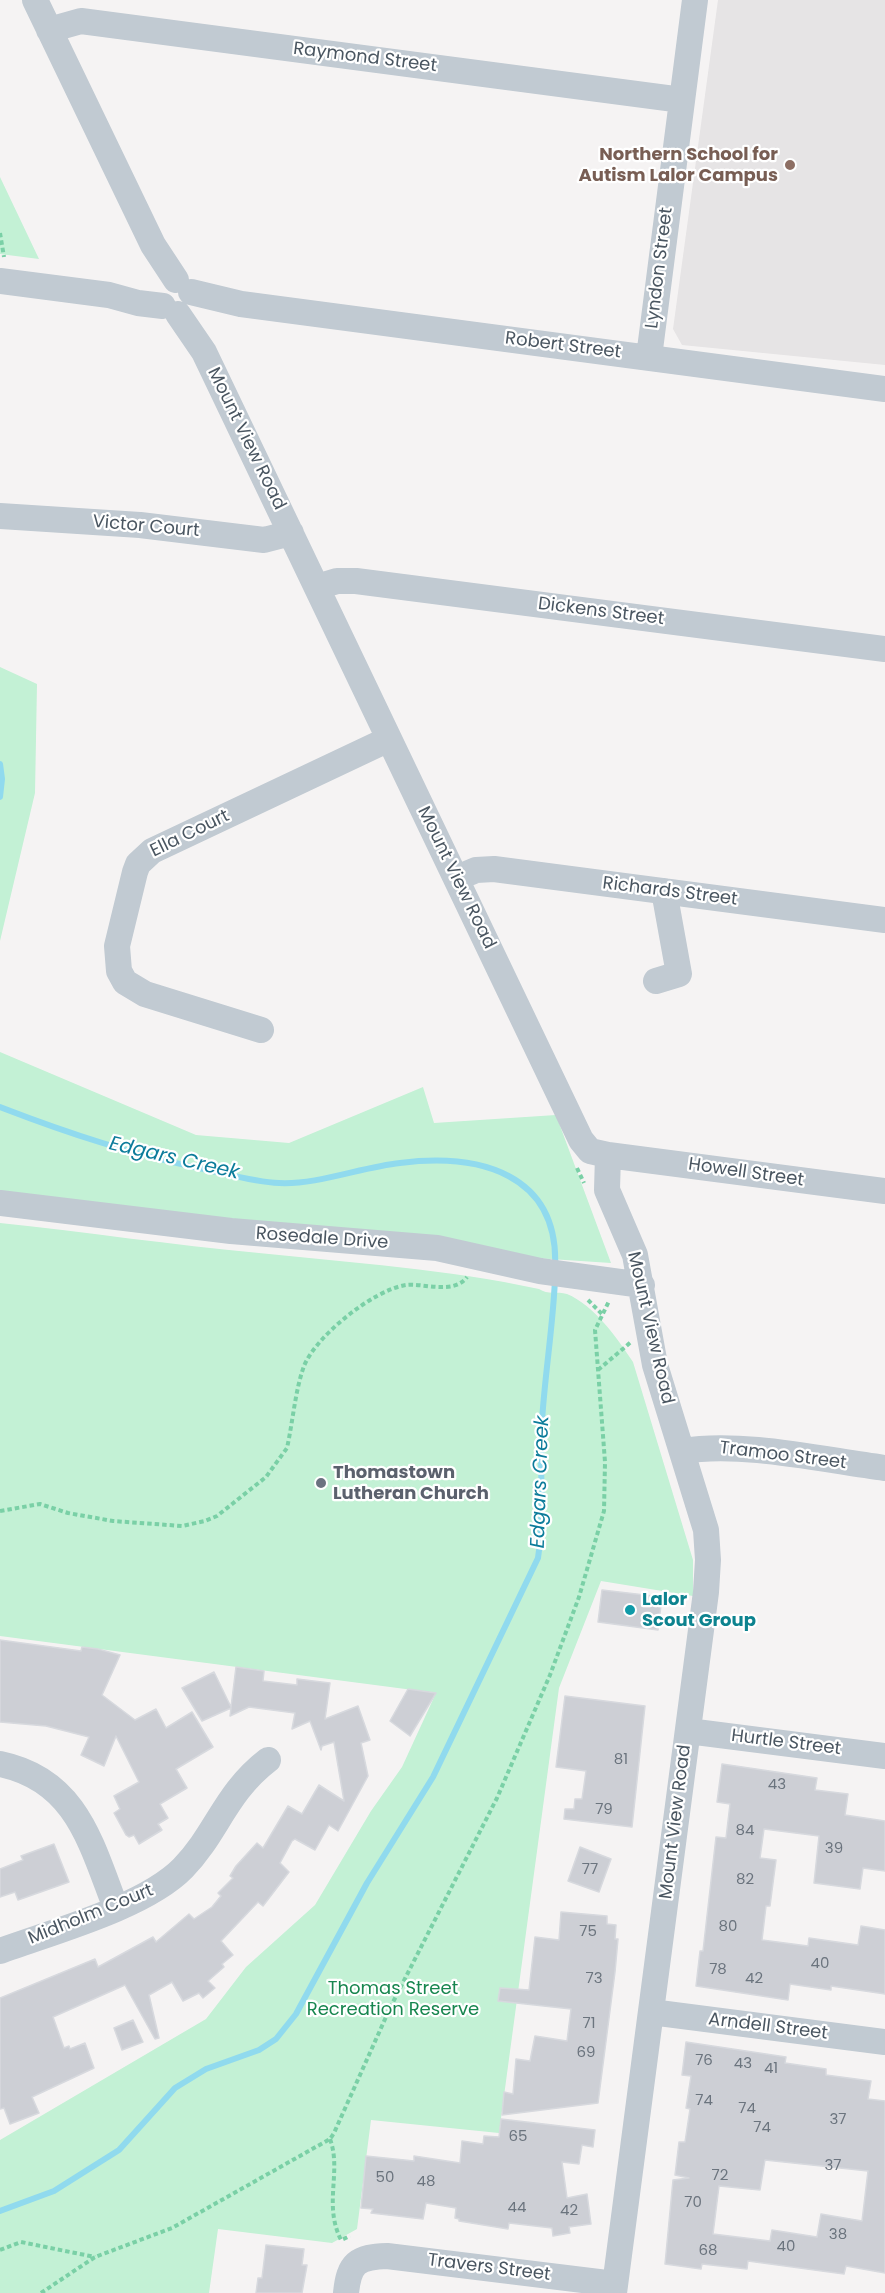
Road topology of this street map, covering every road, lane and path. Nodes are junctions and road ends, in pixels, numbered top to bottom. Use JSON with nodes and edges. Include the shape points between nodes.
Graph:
{"nodes":[{"id":1,"x":35,"y":0,"type":"edge"},
{"id":2,"x":695,"y":0,"type":"edge"},
{"id":3,"x":49,"y":30,"type":"junction"},
{"id":4,"x":682,"y":100,"type":"junction"},
{"id":5,"x":0,"y":234,"type":"edge"},
{"id":6,"x":2,"y":269,"type":"edge"},
{"id":7,"x":177,"y":297,"type":"junction"},
{"id":8,"x":649,"y":357,"type":"junction"},
{"id":9,"x":885,"y":389,"type":"edge"},
{"id":10,"x":0,"y":516,"type":"edge"},
{"id":11,"x":291,"y":533,"type":"junction"},
{"id":12,"x":317,"y":587,"type":"junction"},
{"id":13,"x":885,"y":649,"type":"edge"},
{"id":14,"x":389,"y":739,"type":"junction"},
{"id":15,"x":457,"y":878,"type":"junction"},
{"id":16,"x":664,"y":891,"type":"junction"},
{"id":17,"x":885,"y":920,"type":"edge"},
{"id":18,"x":656,"y":981,"type":"dead end"},
{"id":19,"x":261,"y":1030,"type":"dead end"},
{"id":20,"x":608,"y":1155,"type":"junction"},
{"id":21,"x":885,"y":1191,"type":"edge"},
{"id":22,"x":0,"y":1203,"type":"edge"},
{"id":23,"x":469,"y":1274,"type":"dead end"},
{"id":24,"x":642,"y":1285,"type":"junction"},
{"id":25,"x":602,"y":1314,"type":"dead end"},
{"id":26,"x":649,"y":1333,"type":"junction"},
{"id":27,"x":597,"y":1370,"type":"junction"},
{"id":28,"x":682,"y":1451,"type":"junction"},
{"id":29,"x":885,"y":1468,"type":"edge"},
{"id":30,"x":0,"y":1511,"type":"edge"},
{"id":31,"x":688,"y":1731,"type":"junction"},
{"id":32,"x":885,"y":1756,"type":"edge"},
{"id":33,"x":268,"y":1760,"type":"dead end"},
{"id":34,"x":0,"y":1764,"type":"edge"},
{"id":35,"x":116,"y":1908,"type":"junction"},
{"id":36,"x":0,"y":1951,"type":"edge"},
{"id":37,"x":651,"y":2012,"type":"junction"},
{"id":38,"x":885,"y":2042,"type":"edge"},
{"id":39,"x":330,"y":2139,"type":"junction"},
{"id":40,"x":350,"y":2236,"type":"dead end"},
{"id":41,"x":0,"y":2250,"type":"edge"},
{"id":42,"x":95,"y":2257,"type":"junction"},
{"id":43,"x":618,"y":2290,"type":"edge"},
{"id":44,"x":41,"y":2293,"type":"edge"},
{"id":45,"x":346,"y":2293,"type":"edge"}],
"edges":[{"from":1,"to":3,"type":"street","name":"Mount View Road"},
{"from":2,"to":4,"type":"street","name":"Lyndon Street"},
{"from":3,"to":4,"type":"street","name":"Raymond Street","via":[[81,21]]},
{"from":3,"to":7,"type":"street","name":"Mount View Road"},
{"from":4,"to":8,"type":"street","name":"Lyndon Street"},
{"from":5,"to":6,"type":"path"},
{"from":6,"to":7,"type":"street","name":"Robert Street","via":[[138,303]]},
{"from":7,"to":8,"type":"street","name":"Robert Street"},
{"from":7,"to":11,"type":"street","name":"Mount View Road"},
{"from":8,"to":9,"type":"street","name":"Robert Street"},
{"from":10,"to":11,"type":"street","name":"Victor Court","via":[[140,525],[264,540]]},
{"from":11,"to":12,"type":"street","name":"Mount View Road"},
{"from":12,"to":13,"type":"street","name":"Dickens Street","via":[[356,580]]},
{"from":12,"to":14,"type":"street","name":"Mount View Road"},
{"from":14,"to":15,"type":"street","name":"Mount View Road"},
{"from":14,"to":19,"type":"street","name":"Ella Court","via":[[152,851],[138,864],[117,946],[119,971],[125,982],[145,994]]},
{"from":15,"to":16,"type":"street","name":"Richards Street","via":[[476,870],[494,869]]},
{"from":15,"to":20,"type":"street","name":"Mount View Road","via":[[581,1140],[590,1151]]},
{"from":16,"to":17,"type":"street","name":"Richards Street"},
{"from":16,"to":18,"type":"street","via":[[679,974]]},
{"from":20,"to":21,"type":"street","name":"Howell Street"},
{"from":20,"to":24,"type":"street","name":"Mount View Road","via":[[608,1191],[635,1255]]},
{"from":22,"to":24,"type":"street","name":"Rosedale Drive","via":[[252,1234],[436,1248],[540,1271]]},
{"from":23,"to":30,"type":"path","via":[[461,1284],[406,1285],[380,1294],[355,1309],[318,1344],[303,1369],[287,1448],[281,1459],[266,1477],[217,1516],[182,1526],[164,1526],[93,1518],[40,1504]]},
{"from":24,"to":26,"type":"street","name":"Mount View Road"},
{"from":25,"to":27,"type":"path","via":[[596,1330]]},
{"from":26,"to":27,"type":"path","via":[[628,1343]]},
{"from":26,"to":28,"type":"street","name":"Mount View Road"},
{"from":27,"to":39,"type":"path","via":[[605,1462],[604,1511],[579,1597],[497,1798],[418,1952]]},
{"from":28,"to":29,"type":"street","name":"Tramoo Street","via":[[735,1448]]},
{"from":28,"to":31,"type":"street","name":"Mount View Road","via":[[706,1530],[708,1560]]},
{"from":31,"to":32,"type":"street","name":"Hurtle Street"},
{"from":31,"to":37,"type":"street","name":"Mount View Road"},
{"from":33,"to":35,"type":"street","name":"Midholm Court","via":[[232,1794],[184,1867],[152,1891]]},
{"from":34,"to":35,"type":"street","via":[[32,1774],[66,1800],[79,1818]]},
{"from":35,"to":36,"type":"street","name":"Midholm Court"},
{"from":37,"to":38,"type":"street","name":"Arndell Street"},
{"from":37,"to":43,"type":"street","name":"Mount View Road"},
{"from":39,"to":40,"type":"path","via":[[335,2159],[334,2221],[342,2240]]},
{"from":39,"to":42,"type":"path","via":[[172,2228]]},
{"from":41,"to":42,"type":"path","via":[[21,2242]]},
{"from":42,"to":44,"type":"path"},
{"from":43,"to":45,"type":"street","name":"Travers Street","via":[[387,2256],[363,2258],[350,2271]]}]}
